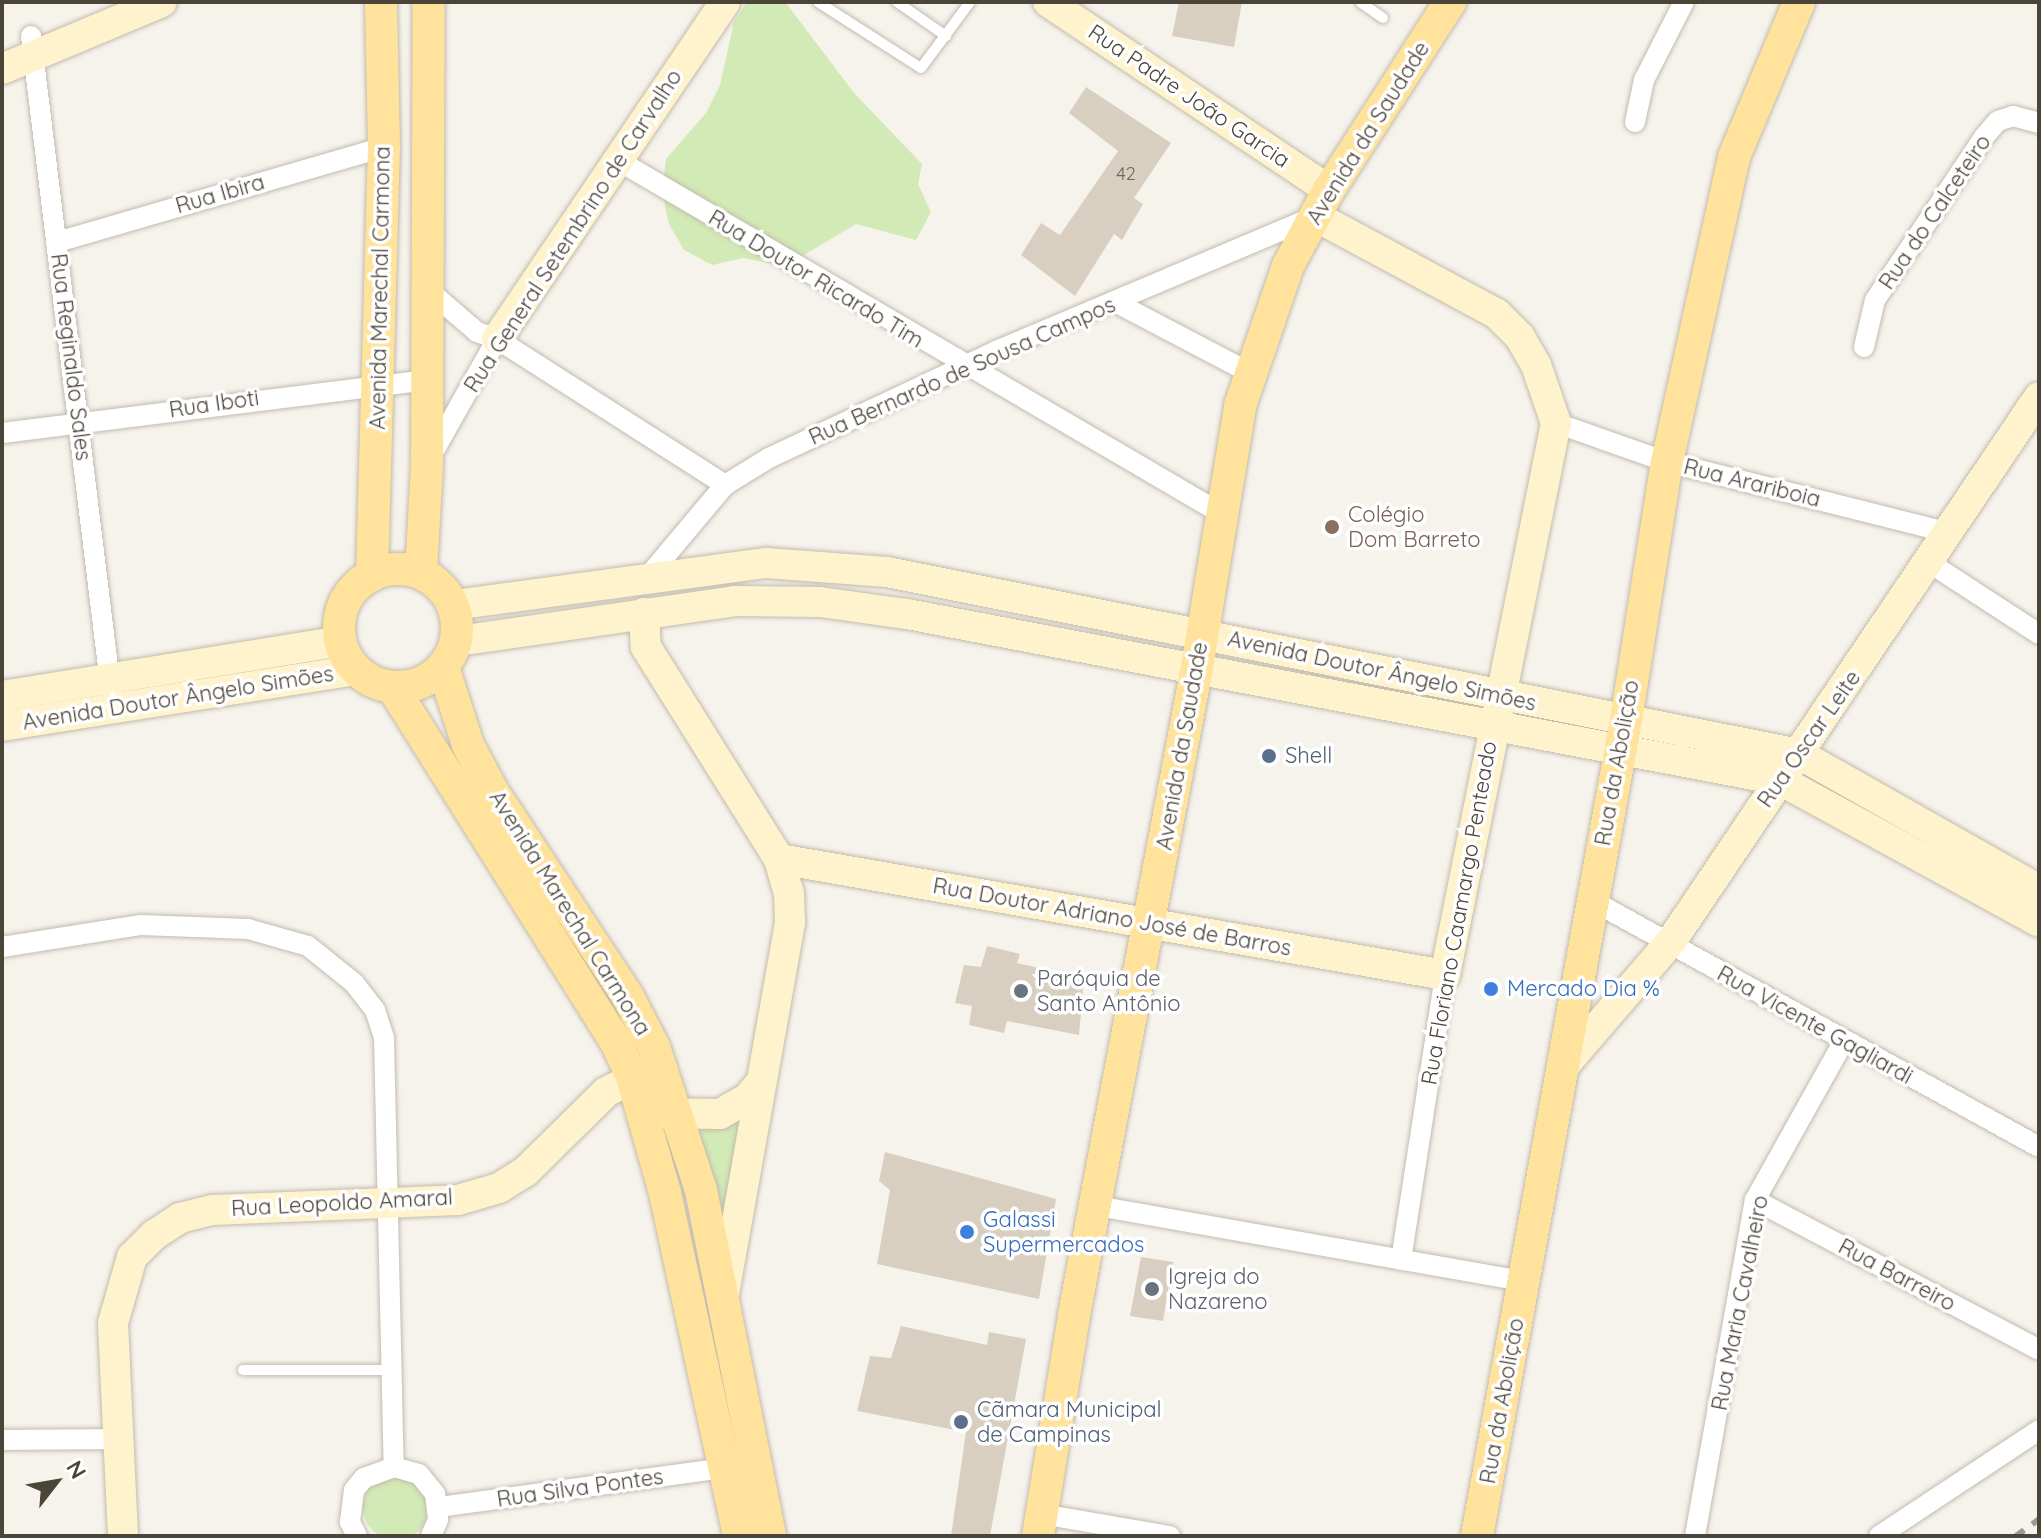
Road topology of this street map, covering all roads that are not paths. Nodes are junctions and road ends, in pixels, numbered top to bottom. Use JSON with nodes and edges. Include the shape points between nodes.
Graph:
{"nodes":[{"id":1,"x":113,"y":2,"type":"edge"},
{"id":2,"x":162,"y":2,"type":"edge"},
{"id":3,"x":381,"y":2,"type":"edge"},
{"id":4,"x":429,"y":2,"type":"edge"},
{"id":5,"x":725,"y":2,"type":"edge"},
{"id":6,"x":818,"y":2,"type":"edge"},
{"id":7,"x":897,"y":2,"type":"edge"},
{"id":8,"x":970,"y":2,"type":"edge"},
{"id":9,"x":1048,"y":2,"type":"edge"},
{"id":10,"x":1360,"y":2,"type":"edge"},
{"id":11,"x":1450,"y":2,"type":"edge"},
{"id":12,"x":1684,"y":2,"type":"edge"},
{"id":13,"x":1799,"y":2,"type":"edge"},
{"id":14,"x":1383,"y":18,"type":"dead end"},
{"id":15,"x":946,"y":36,"type":"junction"},
{"id":16,"x":32,"y":47,"type":"junction"},
{"id":17,"x":2,"y":48,"type":"edge"},
{"id":18,"x":2,"y":69,"type":"edge"},
{"id":19,"x":1635,"y":122,"type":"dead end"},
{"id":20,"x":2039,"y":123,"type":"edge"},
{"id":21,"x":384,"y":147,"type":"junction"},
{"id":22,"x":619,"y":161,"type":"junction"},
{"id":23,"x":1322,"y":203,"type":"junction"},
{"id":24,"x":57,"y":242,"type":"junction"},
{"id":25,"x":426,"y":288,"type":"junction"},
{"id":26,"x":1115,"y":302,"type":"junction"},
{"id":27,"x":497,"y":339,"type":"junction"},
{"id":28,"x":1864,"y":347,"type":"dead end"},
{"id":29,"x":964,"y":367,"type":"junction"},
{"id":30,"x":1250,"y":373,"type":"junction"},
{"id":31,"x":426,"y":380,"type":"junction"},
{"id":32,"x":379,"y":384,"type":"junction"},
{"id":33,"x":2036,"y":408,"type":"edge"},
{"id":34,"x":80,"y":423,"type":"junction"},
{"id":35,"x":1556,"y":423,"type":"junction"},
{"id":36,"x":2,"y":433,"type":"edge"},
{"id":37,"x":1667,"y":462,"type":"junction"},
{"id":38,"x":427,"y":464,"type":"junction"},
{"id":39,"x":725,"y":485,"type":"junction"},
{"id":40,"x":1222,"y":514,"type":"junction"},
{"id":41,"x":1950,"y":533,"type":"junction"},
{"id":42,"x":1930,"y":563,"type":"junction"},
{"id":43,"x":421,"y":573,"type":"junction"},
{"id":44,"x":372,"y":575,"type":"junction"},
{"id":45,"x":646,"y":579,"type":"junction"},
{"id":46,"x":454,"y":605,"type":"junction"},
{"id":47,"x":644,"y":613,"type":"junction"},
{"id":48,"x":1203,"y":634,"type":"junction"},
{"id":49,"x":2039,"y":634,"type":"edge"},
{"id":50,"x":340,"y":641,"type":"junction"},
{"id":51,"x":450,"y":654,"type":"junction"},
{"id":52,"x":1197,"y":667,"type":"junction"},
{"id":53,"x":355,"y":670,"type":"junction"},
{"id":54,"x":110,"y":679,"type":"junction"},
{"id":55,"x":393,"y":688,"type":"junction"},
{"id":56,"x":1499,"y":695,"type":"junction"},
{"id":57,"x":2,"y":696,"type":"edge"},
{"id":58,"x":112,"y":709,"type":"junction"},
{"id":59,"x":1493,"y":725,"type":"junction"},
{"id":60,"x":2,"y":726,"type":"edge"},
{"id":61,"x":1623,"y":734,"type":"junction"},
{"id":62,"x":1799,"y":754,"type":"junction"},
{"id":63,"x":1780,"y":780,"type":"junction"},
{"id":64,"x":779,"y":859,"type":"junction"},
{"id":65,"x":2039,"y":890,"type":"edge"},
{"id":66,"x":1593,"y":901,"type":"junction"},
{"id":67,"x":2039,"y":922,"type":"edge"},
{"id":68,"x":1150,"y":923,"type":"junction"},
{"id":69,"x":1667,"y":945,"type":"junction"},
{"id":70,"x":2,"y":947,"type":"edge"},
{"id":71,"x":1445,"y":975,"type":"junction"},
{"id":72,"x":1844,"y":1041,"type":"junction"},
{"id":73,"x":1562,"y":1068,"type":"junction"},
{"id":74,"x":646,"y":1071,"type":"junction"},
{"id":75,"x":761,"y":1082,"type":"junction"},
{"id":76,"x":642,"y":1111,"type":"junction"},
{"id":77,"x":677,"y":1115,"type":"junction"},
{"id":78,"x":2039,"y":1147,"type":"edge"},
{"id":79,"x":1755,"y":1200,"type":"junction"},
{"id":80,"x":391,"y":1204,"type":"junction"},
{"id":81,"x":1097,"y":1206,"type":"junction"},
{"id":82,"x":1401,"y":1260,"type":"junction"},
{"id":83,"x":1524,"y":1281,"type":"junction"},
{"id":84,"x":723,"y":1300,"type":"junction"},
{"id":85,"x":2039,"y":1350,"type":"edge"},
{"id":86,"x":243,"y":1370,"type":"dead end"},
{"id":87,"x":393,"y":1370,"type":"junction"},
{"id":88,"x":2039,"y":1430,"type":"edge"},
{"id":89,"x":117,"y":1439,"type":"junction"},
{"id":90,"x":2,"y":1440,"type":"edge"},
{"id":91,"x":394,"y":1467,"type":"junction"},
{"id":92,"x":722,"y":1468,"type":"junction"},
{"id":93,"x":439,"y":1507,"type":"junction"},
{"id":94,"x":1039,"y":1528,"type":"edge"},
{"id":95,"x":123,"y":1536,"type":"edge"},
{"id":96,"x":357,"y":1536,"type":"edge"},
{"id":97,"x":431,"y":1536,"type":"edge"},
{"id":98,"x":739,"y":1536,"type":"edge"},
{"id":99,"x":770,"y":1536,"type":"edge"},
{"id":100,"x":1170,"y":1536,"type":"edge"},
{"id":101,"x":1477,"y":1536,"type":"edge"},
{"id":102,"x":1695,"y":1536,"type":"edge"},
{"id":103,"x":1879,"y":1536,"type":"edge"}],
"edges":[{"from":1,"to":16,"type":"street"},
{"from":2,"to":16,"type":"street"},
{"from":3,"to":21,"type":"main road","name":"Avenida Marechal Carmona"},
{"from":4,"to":25,"type":"main road","name":"Avenida Marechal Carmona"},
{"from":5,"to":22,"type":"street","name":"Rua General Setembrino de Carvalho"},
{"from":6,"to":15,"type":"lane","via":[[920,68]]},
{"from":7,"to":15,"type":"lane"},
{"from":8,"to":15,"type":"lane"},
{"from":9,"to":23,"type":"street","name":"Rua Padre João Garcia"},
{"from":10,"to":14,"type":"lane"},
{"from":11,"to":23,"type":"main road","name":"Avenida da Saudade"},
{"from":12,"to":19,"type":"street","via":[[1647,70]]},
{"from":13,"to":37,"type":"main road","name":"Rua da Abolição","via":[[1734,157]]},
{"from":16,"to":17,"type":"street"},
{"from":16,"to":18,"type":"street"},
{"from":16,"to":24,"type":"street","name":"Rua Reginaldo Sales"},
{"from":20,"to":28,"type":"street","name":"Rua do Calceteiro","via":[[2013,116],[1998,121],[1984,137],[1875,300]]},
{"from":21,"to":24,"type":"street","name":"Rua Ibira"},
{"from":21,"to":32,"type":"main road","name":"Avenida Marechal Carmona"},
{"from":22,"to":27,"type":"street","name":"Rua General Setembrino de Carvalho"},
{"from":22,"to":29,"type":"street","name":"Rua Doutor Ricardo Tim"},
{"from":23,"to":26,"type":"street","name":"Rua Bernardo de Sousa Campos"},
{"from":23,"to":30,"type":"main road","name":"Avenida da Saudade","via":[[1288,266]]},
{"from":23,"to":35,"type":"street","via":[[1497,314],[1520,337],[1536,365]]},
{"from":24,"to":34,"type":"street","name":"Rua Reginaldo Sales"},
{"from":25,"to":27,"type":"street","via":[[464,323]]},
{"from":25,"to":31,"type":"main road","name":"Avenida Marechal Carmona"},
{"from":26,"to":29,"type":"street","name":"Rua Bernardo de Sousa Campos"},
{"from":26,"to":30,"type":"street"},
{"from":27,"to":38,"type":"street","name":"Rua General Setembrino de Carvalho"},
{"from":27,"to":39,"type":"street"},
{"from":29,"to":39,"type":"street","name":"Rua Bernardo de Sousa Campos","via":[[769,458]]},
{"from":29,"to":40,"type":"street","name":"Rua Doutor Ricardo Tim"},
{"from":30,"to":40,"type":"main road","name":"Avenida da Saudade"},
{"from":31,"to":32,"type":"street","name":"Rua Iboti"},
{"from":31,"to":38,"type":"main road","name":"Avenida Marechal Carmona"},
{"from":32,"to":34,"type":"street","name":"Rua Iboti"},
{"from":32,"to":44,"type":"main road","name":"Avenida Marechal Carmona"},
{"from":33,"to":41,"type":"street","name":"Rua Oscar Leite"},
{"from":34,"to":36,"type":"street","name":"Rua Iboti"},
{"from":34,"to":54,"type":"street","name":"Rua Reginaldo Sales"},
{"from":35,"to":37,"type":"street","name":"Rua Arariboia"},
{"from":35,"to":56,"type":"street","name":"Rua Floriano Caamargo Penteado"},
{"from":37,"to":41,"type":"street","name":"Rua Arariboia"},
{"from":37,"to":61,"type":"main road","name":"Rua da Abolição"},
{"from":38,"to":43,"type":"main road","name":"Avenida Marechal Carmona"},
{"from":39,"to":45,"type":"street","name":"Rua Bernardo de Sousa Campos"},
{"from":40,"to":48,"type":"main road","name":"Avenida da Saudade"},
{"from":41,"to":42,"type":"street","name":"Rua Oscar Leite"},
{"from":42,"to":49,"type":"street"},
{"from":42,"to":62,"type":"street","name":"Rua Oscar Leite"},
{"from":43,"to":44,"type":"main road","via":[[403,569]]},
{"from":43,"to":46,"type":"main road"},
{"from":44,"to":50,"type":"main road","via":[[343,605]]},
{"from":45,"to":46,"type":"street","name":"Avenida Doutor Ângelo Simões"},
{"from":45,"to":48,"type":"street","name":"Avenida Doutor Ângelo Simões","via":[[766,563],[887,572]]},
{"from":46,"to":51,"type":"main road"},
{"from":47,"to":51,"type":"street","name":"Avenida Doutor Ângelo Simões"},
{"from":47,"to":52,"type":"street","name":"Avenida Doutor Ângelo Simões","via":[[735,601],[820,602]]},
{"from":47,"to":64,"type":"street","via":[[646,647],[654,663]]},
{"from":48,"to":52,"type":"main road","name":"Avenida da Saudade"},
{"from":48,"to":56,"type":"street","name":"Avenida Doutor Ângelo Simões"},
{"from":50,"to":53,"type":"main road"},
{"from":50,"to":54,"type":"street","name":"Avenida Doutor Ângelo Simões"},
{"from":51,"to":55,"type":"main road","via":[[429,680]]},
{"from":51,"to":74,"type":"main road","name":"Avenida Marechal Carmona","via":[[468,745],[493,792],[628,997]]},
{"from":52,"to":59,"type":"street","name":"Avenida Doutor Ângelo Simões"},
{"from":52,"to":68,"type":"main road","name":"Avenida da Saudade"},
{"from":53,"to":55,"type":"main road"},
{"from":53,"to":58,"type":"street","name":"Avenida Doutor Ângelo Simões"},
{"from":54,"to":57,"type":"street","name":"Avenida Doutor Ângelo Simões"},
{"from":54,"to":58,"type":"street","name":"Rua Reginaldo Sales"},
{"from":55,"to":74,"type":"main road","name":"Avenida Marechal Carmona","via":[[616,1042]]},
{"from":56,"to":59,"type":"street","name":"Rua Floriano Caamargo Penteado"},
{"from":56,"to":61,"type":"street","name":"Avenida Doutor Ângelo Simões"},
{"from":58,"to":60,"type":"street","name":"Avenida Doutor Ângelo Simões"},
{"from":59,"to":61,"type":"street","name":"Avenida Doutor Ângelo Simões"},
{"from":59,"to":71,"type":"street","name":"Rua Floriano Caamargo Penteado"},
{"from":61,"to":62,"type":"street","name":"Avenida Doutor Ângelo Simões"},
{"from":61,"to":63,"type":"street","name":"Avenida Doutor Ângelo Simões"},
{"from":61,"to":66,"type":"main road","name":"Rua da Abolição"},
{"from":62,"to":63,"type":"street","name":"Rua Oscar Leite"},
{"from":62,"to":65,"type":"street","name":"Avenida Doutor Ângelo Simões"},
{"from":63,"to":67,"type":"street","name":"Avenida Doutor Ângelo Simões"},
{"from":63,"to":69,"type":"street","name":"Rua Oscar Leite"},
{"from":64,"to":68,"type":"street","name":"Rua Doutor Adriano José de Barros"},
{"from":64,"to":75,"type":"street","via":[[790,923]]},
{"from":66,"to":69,"type":"street","name":"Rua Vicente Gagliardi"},
{"from":66,"to":73,"type":"main road","name":"Rua da Abolição"},
{"from":68,"to":71,"type":"street","name":"Rua Doutor Adriano José de Barros"},
{"from":68,"to":81,"type":"main road","name":"Avenida da Saudade"},
{"from":69,"to":72,"type":"street","name":"Rua Vicente Gagliardi"},
{"from":69,"to":73,"type":"street","name":"Rua Oscar Leite"},
{"from":70,"to":80,"type":"street","via":[[96,928],[172,925],[248,929],[308,946],[354,983],[380,1024]]},
{"from":71,"to":82,"type":"street","name":"Rua Floriano Caamargo Penteado"},
{"from":72,"to":78,"type":"street","name":"Rua Vicente Gagliardi"},
{"from":72,"to":79,"type":"street","name":"Rua Maria Cavalheiro"},
{"from":73,"to":83,"type":"main road","name":"Rua da Abolição"},
{"from":74,"to":76,"type":"main road","name":"Avenida Marechal Carmona"},
{"from":74,"to":77,"type":"main road","name":"Avenida Marechal Carmona"},
{"from":74,"to":80,"type":"street","name":"Rua Leopoldo Amaral","via":[[606,1092],[525,1172],[499,1188],[458,1200]]},
{"from":75,"to":77,"type":"street","via":[[748,1098],[720,1114]]},
{"from":75,"to":84,"type":"street"},
{"from":76,"to":77,"type":"street"},
{"from":76,"to":92,"type":"main road","name":"Avenida Marechal Carmona","via":[[665,1193]]},
{"from":77,"to":84,"type":"main road","name":"Avenida Marechal Carmona","via":[[701,1190]]},
{"from":79,"to":85,"type":"street","name":"Rua Barreiro"},
{"from":79,"to":102,"type":"street","name":"Rua Maria Cavalheiro"},
{"from":80,"to":87,"type":"street"},
{"from":80,"to":89,"type":"street","name":"Rua Leopoldo Amaral","via":[[212,1210],[180,1218],[154,1235],[132,1257],[113,1323]]},
{"from":81,"to":82,"type":"street"},
{"from":81,"to":94,"type":"main road","name":"Avenida da Saudade"},
{"from":82,"to":83,"type":"street"},
{"from":83,"to":101,"type":"main road","name":"Rua da Abolição"},
{"from":84,"to":99,"type":"main road","name":"Avenida Marechal Carmona"},
{"from":86,"to":87,"type":"lane"},
{"from":87,"to":91,"type":"street"},
{"from":88,"to":103,"type":"street"},
{"from":89,"to":90,"type":"street"},
{"from":89,"to":95,"type":"street","name":"Rua Leopoldo Amaral"},
{"from":91,"to":93,"type":"street","via":[[428,1483]]},
{"from":91,"to":96,"type":"street","via":[[378,1470],[354,1490],[350,1514]]},
{"from":92,"to":93,"type":"street","name":"Rua Silva Pontes"},
{"from":92,"to":98,"type":"main road","name":"Avenida Marechal Carmona"},
{"from":93,"to":97,"type":"street"},
{"from":94,"to":100,"type":"street"}]}
